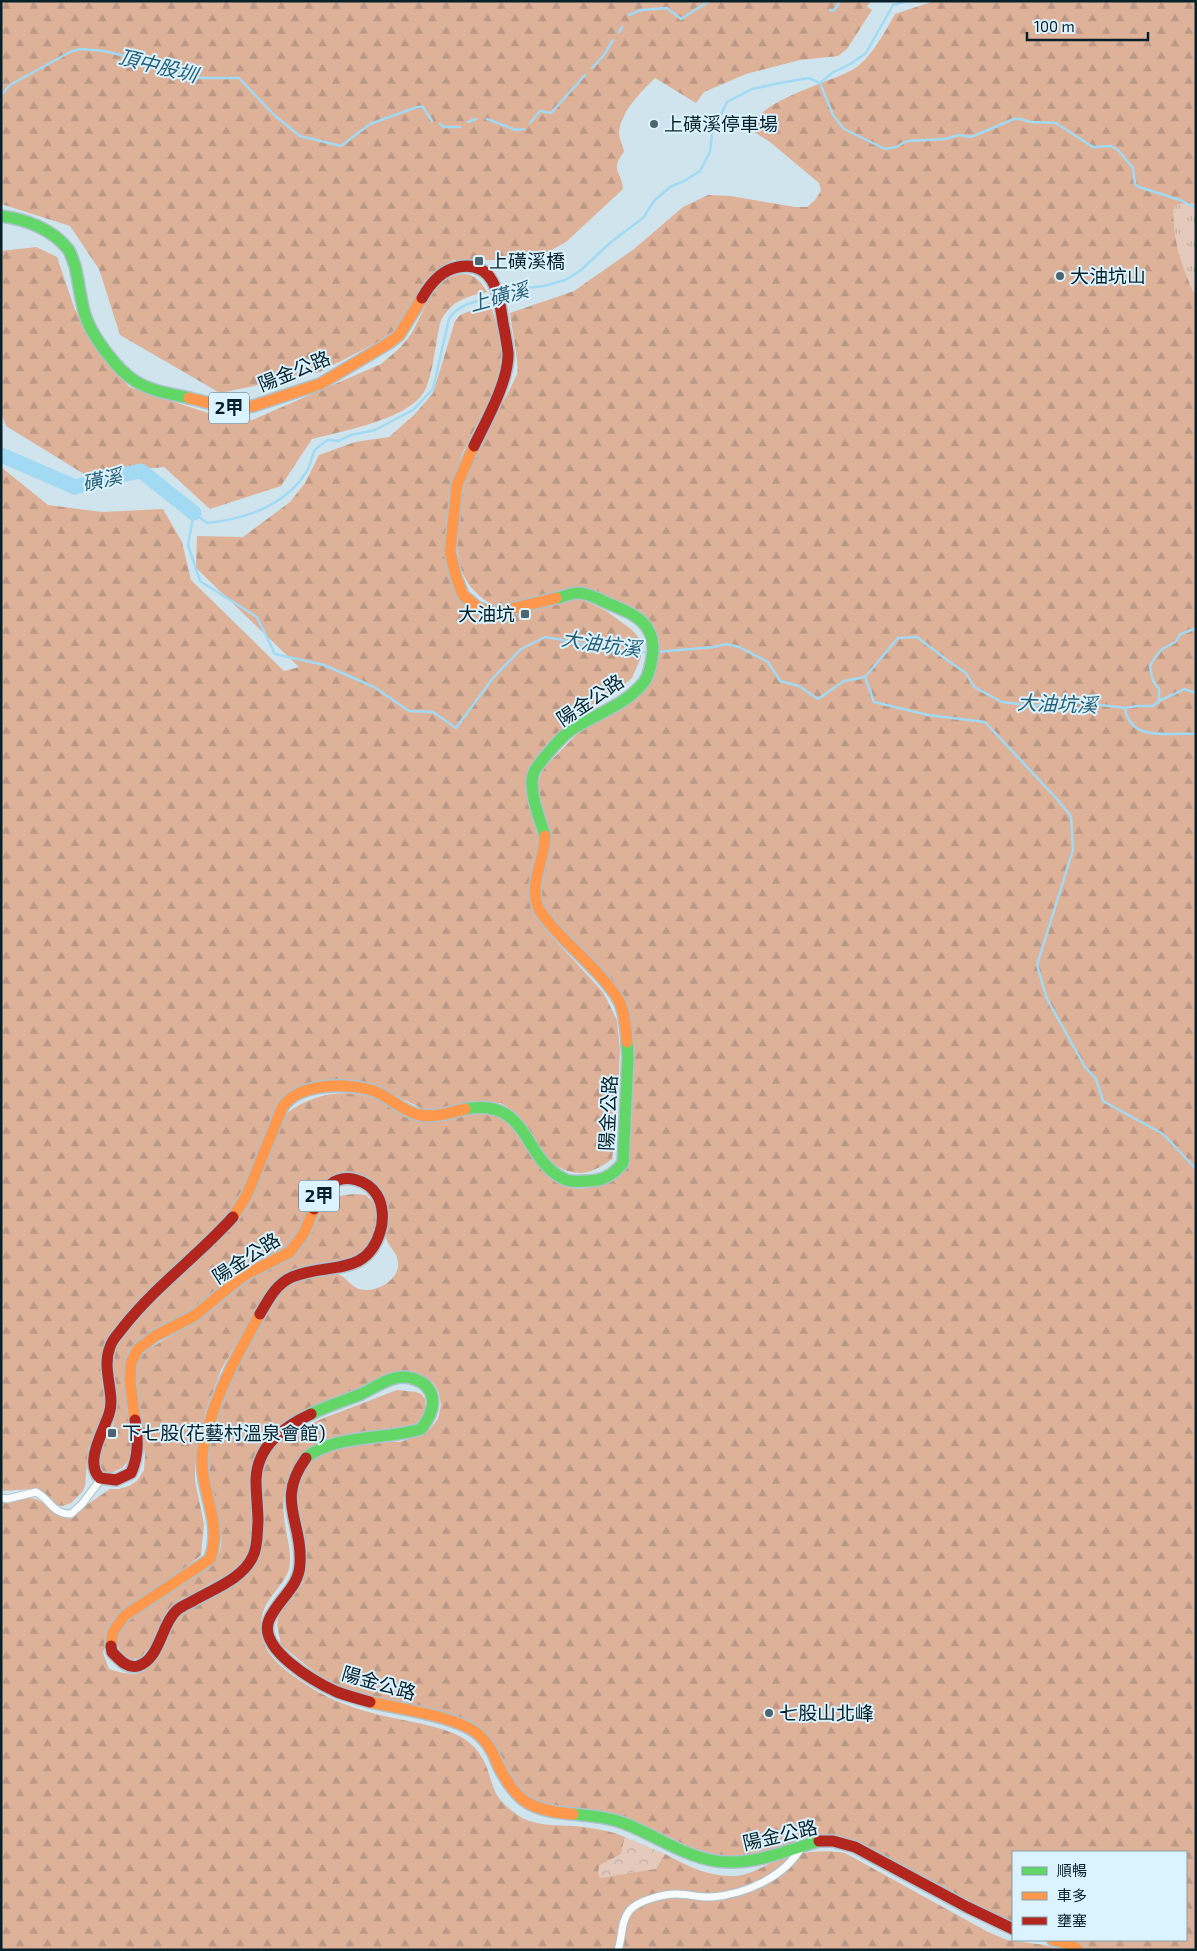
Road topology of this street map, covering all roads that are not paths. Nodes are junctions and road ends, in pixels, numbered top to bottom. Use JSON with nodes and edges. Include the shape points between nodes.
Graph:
{"nodes":[{"id":1,"x":1,"y":216,"type":"edge"},
{"id":2,"x":101,"y":1479,"type":"junction"},
{"id":3,"x":1,"y":1498,"type":"edge"},
{"id":4,"x":802,"y":1845,"type":"junction"},
{"id":5,"x":1012,"y":1930,"type":"edge"},
{"id":6,"x":1057,"y":1941,"type":"edge"},
{"id":7,"x":618,"y":1950,"type":"edge"},
{"id":8,"x":1078,"y":1950,"type":"edge"}],
"edges":[{"from":1,"to":2,"type":"main road","name":"陽金公路","number":"2甲","via":[[33,224],[69,250],[86,316],[98,339],[122,371],[136,382],[158,390],[229,408],[253,406],[320,384],[399,335],[439,276],[452,268],[478,267],[496,286],[508,354],[506,376],[457,485],[450,552],[463,595],[478,608],[494,613],[578,593],[586,595],[632,614],[646,625],[654,646],[645,681],[627,700],[570,731],[543,759],[534,772],[532,785],[545,838],[535,889],[538,908],[608,986],[619,1001],[626,1027],[628,1057],[623,1163],[604,1179],[566,1181],[550,1168],[511,1117],[491,1107],[423,1116],[361,1086],[341,1085],[314,1089],[287,1101],[247,1195],[232,1218],[135,1313],[110,1345],[107,1370],[111,1409],[92,1466]]},
{"from":2,"to":3,"type":"street","via":[[71,1514],[60,1514],[36,1492]]},
{"from":2,"to":4,"type":"main road","name":"陽金公路","number":"2甲","via":[[121,1480],[131,1475],[139,1458],[130,1371],[137,1350],[158,1334],[187,1320],[238,1279],[290,1252],[301,1241],[320,1193],[331,1183],[341,1178],[365,1183],[376,1192],[383,1218],[379,1239],[368,1257],[352,1265],[291,1278],[281,1285],[272,1294],[232,1362],[204,1443],[203,1475],[215,1528],[214,1550],[210,1559],[124,1616],[116,1624],[110,1639],[112,1652],[127,1666],[144,1663],[176,1611],[231,1579],[253,1558],[258,1537],[256,1469],[272,1440],[300,1420],[387,1380],[413,1378],[432,1395],[432,1412],[421,1428],[401,1435],[328,1443],[302,1461],[291,1487],[290,1502],[300,1569],[298,1581],[268,1621],[267,1634],[272,1645],[292,1664],[340,1692],[437,1718],[475,1732],[490,1747],[511,1790],[528,1804],[562,1814],[608,1818],[716,1861],[740,1863]]},
{"from":4,"to":5,"type":"main road","name":"陽金公路","number":"2甲","via":[[824,1840],[855,1847]]},
{"from":4,"to":7,"type":"street","via":[[796,1857],[769,1879],[739,1892],[710,1897],[676,1894],[638,1904],[622,1922]]},
{"from":6,"to":8,"type":"main road"}]}
